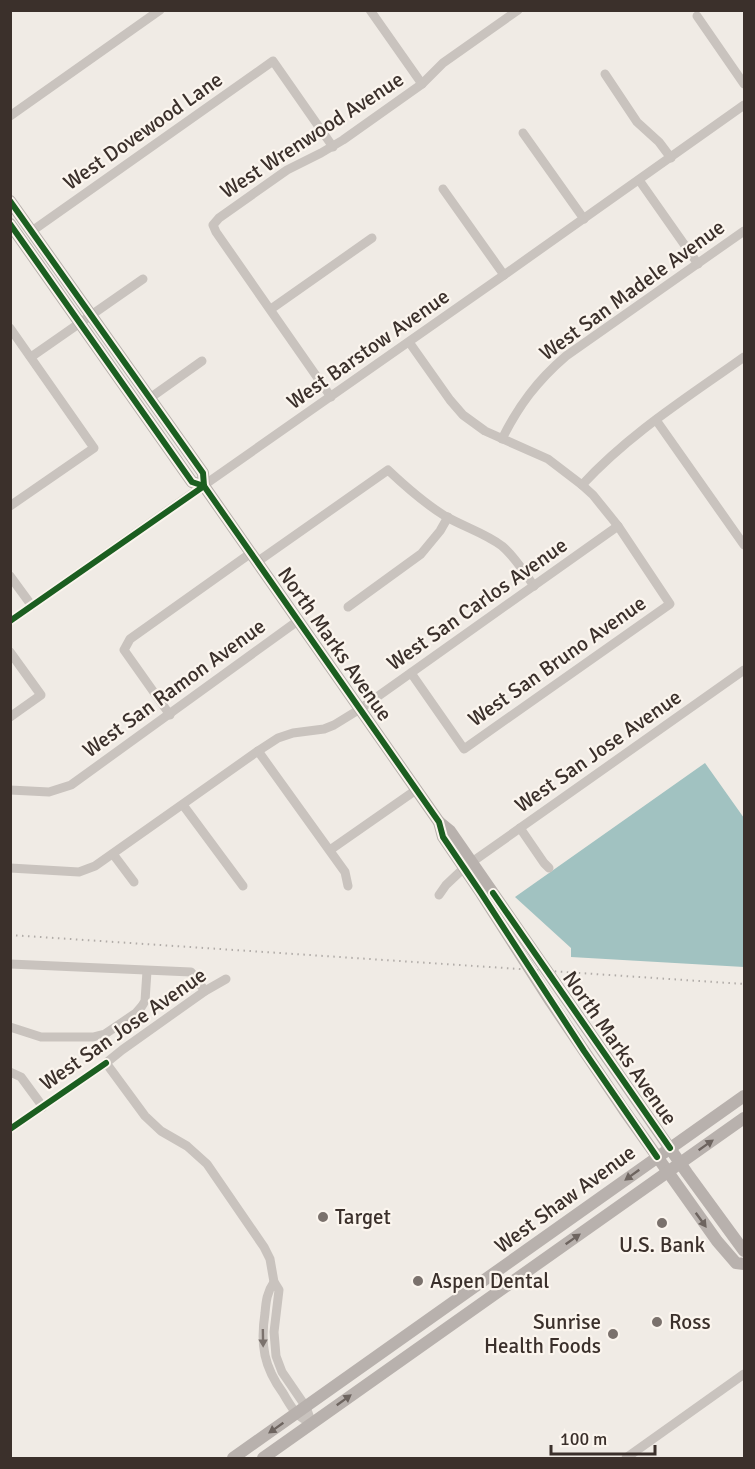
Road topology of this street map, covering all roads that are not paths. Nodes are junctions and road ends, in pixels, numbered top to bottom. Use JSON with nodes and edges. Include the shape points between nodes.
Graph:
{"nodes":[{"id":1,"x":160,"y":10,"type":"edge"},
{"id":2,"x":370,"y":10,"type":"edge"},
{"id":3,"x":518,"y":10,"type":"edge"},
{"id":4,"x":697,"y":16,"type":"dead end"},
{"id":5,"x":605,"y":74,"type":"dead end"},
{"id":6,"x":422,"y":84,"type":"junction"},
{"id":7,"x":744,"y":84,"type":"edge"},
{"id":8,"x":744,"y":105,"type":"edge"},
{"id":9,"x":10,"y":116,"type":"edge"},
{"id":10,"x":523,"y":133,"type":"dead end"},
{"id":11,"x":333,"y":147,"type":"junction"},
{"id":12,"x":671,"y":158,"type":"junction"},
{"id":13,"x":639,"y":180,"type":"junction"},
{"id":14,"x":443,"y":189,"type":"dead end"},
{"id":15,"x":10,"y":201,"type":"edge"},
{"id":16,"x":584,"y":219,"type":"junction"},
{"id":17,"x":10,"y":224,"type":"edge"},
{"id":18,"x":32,"y":231,"type":"junction"},
{"id":19,"x":744,"y":231,"type":"edge"},
{"id":20,"x":372,"y":238,"type":"dead end"},
{"id":21,"x":698,"y":264,"type":"junction"},
{"id":22,"x":504,"y":275,"type":"junction"},
{"id":23,"x":143,"y":279,"type":"dead end"},
{"id":24,"x":271,"y":309,"type":"junction"},
{"id":25,"x":92,"y":315,"type":"junction"},
{"id":26,"x":80,"y":324,"type":"junction"},
{"id":27,"x":10,"y":328,"type":"edge"},
{"id":28,"x":409,"y":342,"type":"junction"},
{"id":29,"x":31,"y":357,"type":"junction"},
{"id":30,"x":744,"y":357,"type":"edge"},
{"id":31,"x":202,"y":361,"type":"dead end"},
{"id":32,"x":331,"y":397,"type":"junction"},
{"id":33,"x":150,"y":398,"type":"junction"},
{"id":34,"x":656,"y":420,"type":"junction"},
{"id":35,"x":502,"y":439,"type":"junction"},
{"id":36,"x":582,"y":485,"type":"junction"},
{"id":37,"x":204,"y":486,"type":"junction"},
{"id":38,"x":11,"y":505,"type":"edge"},
{"id":39,"x":448,"y":517,"type":"junction"},
{"id":40,"x":618,"y":526,"type":"junction"},
{"id":41,"x":744,"y":545,"type":"edge"},
{"id":42,"x":254,"y":557,"type":"junction"},
{"id":43,"x":10,"y":576,"type":"edge"},
{"id":44,"x":534,"y":586,"type":"junction"},
{"id":45,"x":32,"y":606,"type":"junction"},
{"id":46,"x":348,"y":607,"type":"dead end"},
{"id":47,"x":299,"y":620,"type":"junction"},
{"id":48,"x":10,"y":621,"type":"edge"},
{"id":49,"x":10,"y":652,"type":"edge"},
{"id":50,"x":744,"y":670,"type":"edge"},
{"id":51,"x":411,"y":673,"type":"junction"},
{"id":52,"x":360,"y":709,"type":"junction"},
{"id":53,"x":170,"y":715,"type":"junction"},
{"id":54,"x":10,"y":717,"type":"edge"},
{"id":55,"x":258,"y":750,"type":"junction"},
{"id":56,"x":10,"y":790,"type":"edge"},
{"id":57,"x":416,"y":790,"type":"junction"},
{"id":58,"x":183,"y":805,"type":"junction"},
{"id":59,"x":520,"y":828,"type":"junction"},
{"id":60,"x":330,"y":850,"type":"junction"},
{"id":61,"x":112,"y":855,"type":"junction"},
{"id":62,"x":468,"y":865,"type":"junction"},
{"id":63,"x":10,"y":868,"type":"edge"},
{"id":64,"x":549,"y":868,"type":"dead end"},
{"id":65,"x":134,"y":882,"type":"dead end"},
{"id":66,"x":243,"y":886,"type":"dead end"},
{"id":67,"x":348,"y":886,"type":"dead end"},
{"id":68,"x":439,"y":894,"type":"dead end"},
{"id":69,"x":10,"y":964,"type":"edge"},
{"id":70,"x":147,"y":970,"type":"junction"},
{"id":71,"x":226,"y":979,"type":"dead end"},
{"id":72,"x":205,"y":991,"type":"junction"},
{"id":73,"x":551,"y":1002,"type":"junction"},
{"id":74,"x":10,"y":1028,"type":"edge"},
{"id":75,"x":106,"y":1063,"type":"junction"},
{"id":76,"x":612,"y":1064,"type":"junction"},
{"id":77,"x":10,"y":1072,"type":"edge"},
{"id":78,"x":744,"y":1096,"type":"edge"},
{"id":79,"x":43,"y":1107,"type":"junction"},
{"id":80,"x":744,"y":1118,"type":"edge"},
{"id":81,"x":10,"y":1129,"type":"edge"},
{"id":82,"x":670,"y":1148,"type":"junction"},
{"id":83,"x":657,"y":1157,"type":"junction"},
{"id":84,"x":680,"y":1163,"type":"junction"},
{"id":85,"x":668,"y":1172,"type":"junction"},
{"id":86,"x":576,"y":1215,"type":"junction"},
{"id":87,"x":744,"y":1251,"type":"edge"},
{"id":88,"x":744,"y":1264,"type":"edge"},
{"id":89,"x":461,"y":1297,"type":"junction"},
{"id":90,"x":466,"y":1314,"type":"junction"},
{"id":91,"x":400,"y":1361,"type":"junction"},
{"id":92,"x":744,"y":1374,"type":"edge"},
{"id":93,"x":302,"y":1410,"type":"junction"},
{"id":94,"x":312,"y":1424,"type":"junction"},
{"id":95,"x":233,"y":1458,"type":"edge"},
{"id":96,"x":263,"y":1458,"type":"edge"},
{"id":97,"x":626,"y":1458,"type":"edge"}],
"edges":[{"from":1,"to":9,"type":"street"},
{"from":2,"to":6,"type":"street"},
{"from":3,"to":6,"type":"street","name":"West Wrenwood Avenue","via":[[443,63]]},
{"from":4,"to":7,"type":"street"},
{"from":5,"to":12,"type":"street","via":[[637,122]]},
{"from":6,"to":11,"type":"street","name":"West Wrenwood Avenue"},
{"from":8,"to":12,"type":"street","name":"West Barstow Avenue"},
{"from":10,"to":16,"type":"street"},
{"from":11,"to":18,"type":"street","name":"West Dovewood Lane","via":[[273,61]]},
{"from":11,"to":24,"type":"street","name":"West Wrenwood Avenue","via":[[287,170],[213,225]]},
{"from":12,"to":13,"type":"street","name":"West Barstow Avenue"},
{"from":13,"to":16,"type":"street","name":"West Barstow Avenue"},
{"from":13,"to":21,"type":"street"},
{"from":14,"to":22,"type":"street"},
{"from":15,"to":18,"type":"main road","name":"North Marks Avenue"},
{"from":16,"to":22,"type":"street","name":"West Barstow Avenue"},
{"from":17,"to":26,"type":"main road","name":"North Marks Avenue"},
{"from":18,"to":25,"type":"main road","name":"North Marks Avenue"},
{"from":19,"to":21,"type":"street","name":"West San Madele Avenue"},
{"from":20,"to":24,"type":"street"},
{"from":21,"to":35,"type":"street","name":"West San Madele Avenue","via":[[548,372],[521,405]]},
{"from":22,"to":28,"type":"street","name":"West Barstow Avenue"},
{"from":23,"to":25,"type":"street"},
{"from":24,"to":32,"type":"street"},
{"from":25,"to":26,"type":"street"},
{"from":25,"to":33,"type":"main road","name":"North Marks Avenue"},
{"from":26,"to":29,"type":"street"},
{"from":26,"to":37,"type":"main road","name":"North Marks Avenue","via":[[192,482]]},
{"from":27,"to":29,"type":"street"},
{"from":28,"to":32,"type":"street","name":"West Barstow Avenue"},
{"from":28,"to":35,"type":"street","via":[[456,408],[474,424]]},
{"from":29,"to":38,"type":"street","via":[[94,448]]},
{"from":30,"to":34,"type":"street"},
{"from":31,"to":33,"type":"street"},
{"from":32,"to":37,"type":"street","name":"West Barstow Avenue"},
{"from":33,"to":37,"type":"main road","name":"North Marks Avenue","via":[[203,473]]},
{"from":34,"to":36,"type":"street","via":[[618,448]]},
{"from":34,"to":41,"type":"street"},
{"from":35,"to":36,"type":"street","via":[[548,459]]},
{"from":36,"to":40,"type":"street"},
{"from":37,"to":42,"type":"main road","name":"North Marks Avenue"},
{"from":37,"to":45,"type":"street","name":"West Barstow Avenue"},
{"from":39,"to":42,"type":"street","via":[[388,470]]},
{"from":39,"to":44,"type":"street","via":[[493,539],[512,556]]},
{"from":39,"to":46,"type":"street","via":[[421,554]]},
{"from":40,"to":44,"type":"street","name":"West San Carlos Avenue"},
{"from":40,"to":51,"type":"street","name":"West San Bruno Avenue","via":[[670,604],[464,749]]},
{"from":42,"to":47,"type":"main road","name":"North Marks Avenue"},
{"from":42,"to":53,"type":"street","via":[[130,639],[124,650]]},
{"from":43,"to":45,"type":"street"},
{"from":44,"to":51,"type":"street","name":"West San Carlos Avenue"},
{"from":45,"to":48,"type":"street","name":"West Barstow Avenue"},
{"from":47,"to":52,"type":"main road","name":"North Marks Avenue"},
{"from":47,"to":53,"type":"street","name":"West San Ramon Avenue"},
{"from":49,"to":54,"type":"street","via":[[41,695]]},
{"from":50,"to":59,"type":"street","name":"West San Jose Avenue"},
{"from":51,"to":52,"type":"street","name":"West San Carlos Avenue"},
{"from":52,"to":55,"type":"street","name":"West San Carlos Avenue","via":[[334,725],[293,732]]},
{"from":52,"to":57,"type":"main road","name":"North Marks Avenue"},
{"from":53,"to":56,"type":"street","name":"West San Ramon Avenue","via":[[71,785],[49,792]]},
{"from":55,"to":58,"type":"street","name":"West San Carlos Avenue"},
{"from":55,"to":60,"type":"street"},
{"from":57,"to":60,"type":"street"},
{"from":57,"to":62,"type":"main road","name":"North Marks Avenue","via":[[438,822],[450,831]]},
{"from":58,"to":61,"type":"street","name":"West San Carlos Avenue"},
{"from":58,"to":66,"type":"street"},
{"from":59,"to":62,"type":"street","name":"West San Jose Avenue"},
{"from":59,"to":64,"type":"street"},
{"from":60,"to":67,"type":"street","via":[[345,872]]},
{"from":61,"to":63,"type":"street","name":"West San Carlos Avenue","via":[[79,872]]},
{"from":61,"to":65,"type":"street"},
{"from":62,"to":68,"type":"street","name":"West San Jose Avenue"},
{"from":62,"to":73,"type":"main road","name":"North Marks Avenue"},
{"from":62,"to":76,"type":"main road","name":"North Marks Avenue"},
{"from":69,"to":70,"type":"street"},
{"from":70,"to":72,"type":"street","via":[[191,972]]},
{"from":70,"to":74,"type":"street","via":[[142,1006],[105,1034],[41,1037]]},
{"from":71,"to":72,"type":"street","name":"West San Jose Avenue"},
{"from":72,"to":75,"type":"street","name":"West San Jose Avenue"},
{"from":73,"to":76,"type":"main road","via":[[574,1023],[600,1060]]},
{"from":73,"to":83,"type":"main road","name":"North Marks Avenue"},
{"from":75,"to":79,"type":"street","name":"West San Jose Avenue"},
{"from":75,"to":93,"type":"street","via":[[145,1116],[207,1164],[261,1242],[279,1290],[274,1332],[276,1356]]},
{"from":76,"to":82,"type":"main road","name":"North Marks Avenue"},
{"from":77,"to":79,"type":"street","via":[[21,1077]]},
{"from":78,"to":82,"type":"main road","name":"West Shaw Avenue"},
{"from":79,"to":81,"type":"street","name":"West San Jose Avenue"},
{"from":84,"to":80,"type":"main road","name":"West Shaw Avenue","one_way":true},
{"from":82,"to":83,"type":"main road","name":"West Shaw Avenue"},
{"from":82,"to":84,"type":"main road","name":"North Marks Avenue"},
{"from":83,"to":85,"type":"main road","name":"North Marks Avenue"},
{"from":83,"to":86,"type":"main road","name":"West Shaw Avenue","one_way":true},
{"from":84,"to":85,"type":"main road","name":"West Shaw Avenue"},
{"from":84,"to":87,"type":"main road","name":"North Marks Avenue"},
{"from":85,"to":88,"type":"main road","name":"North Marks Avenue","one_way":true,"via":[[726,1252],[736,1263]]},
{"from":90,"to":85,"type":"main road","name":"West Shaw Avenue","one_way":true},
{"from":86,"to":89,"type":"main road","name":"West Shaw Avenue"},
{"from":86,"to":90,"type":"main road","via":[[542,1250],[469,1302]]},
{"from":89,"to":91,"type":"main road","via":[[457,1310],[403,1349]]},
{"from":89,"to":93,"type":"main road","name":"West Shaw Avenue"},
{"from":90,"to":91,"type":"main road","name":"West Shaw Avenue"},
{"from":94,"to":91,"type":"main road","name":"West Shaw Avenue","one_way":true},
{"from":92,"to":97,"type":"street"},
{"from":93,"to":94,"type":"street"},
{"from":93,"to":95,"type":"main road","name":"West Shaw Avenue","one_way":true},
{"from":94,"to":96,"type":"main road","name":"West Shaw Avenue"}]}
